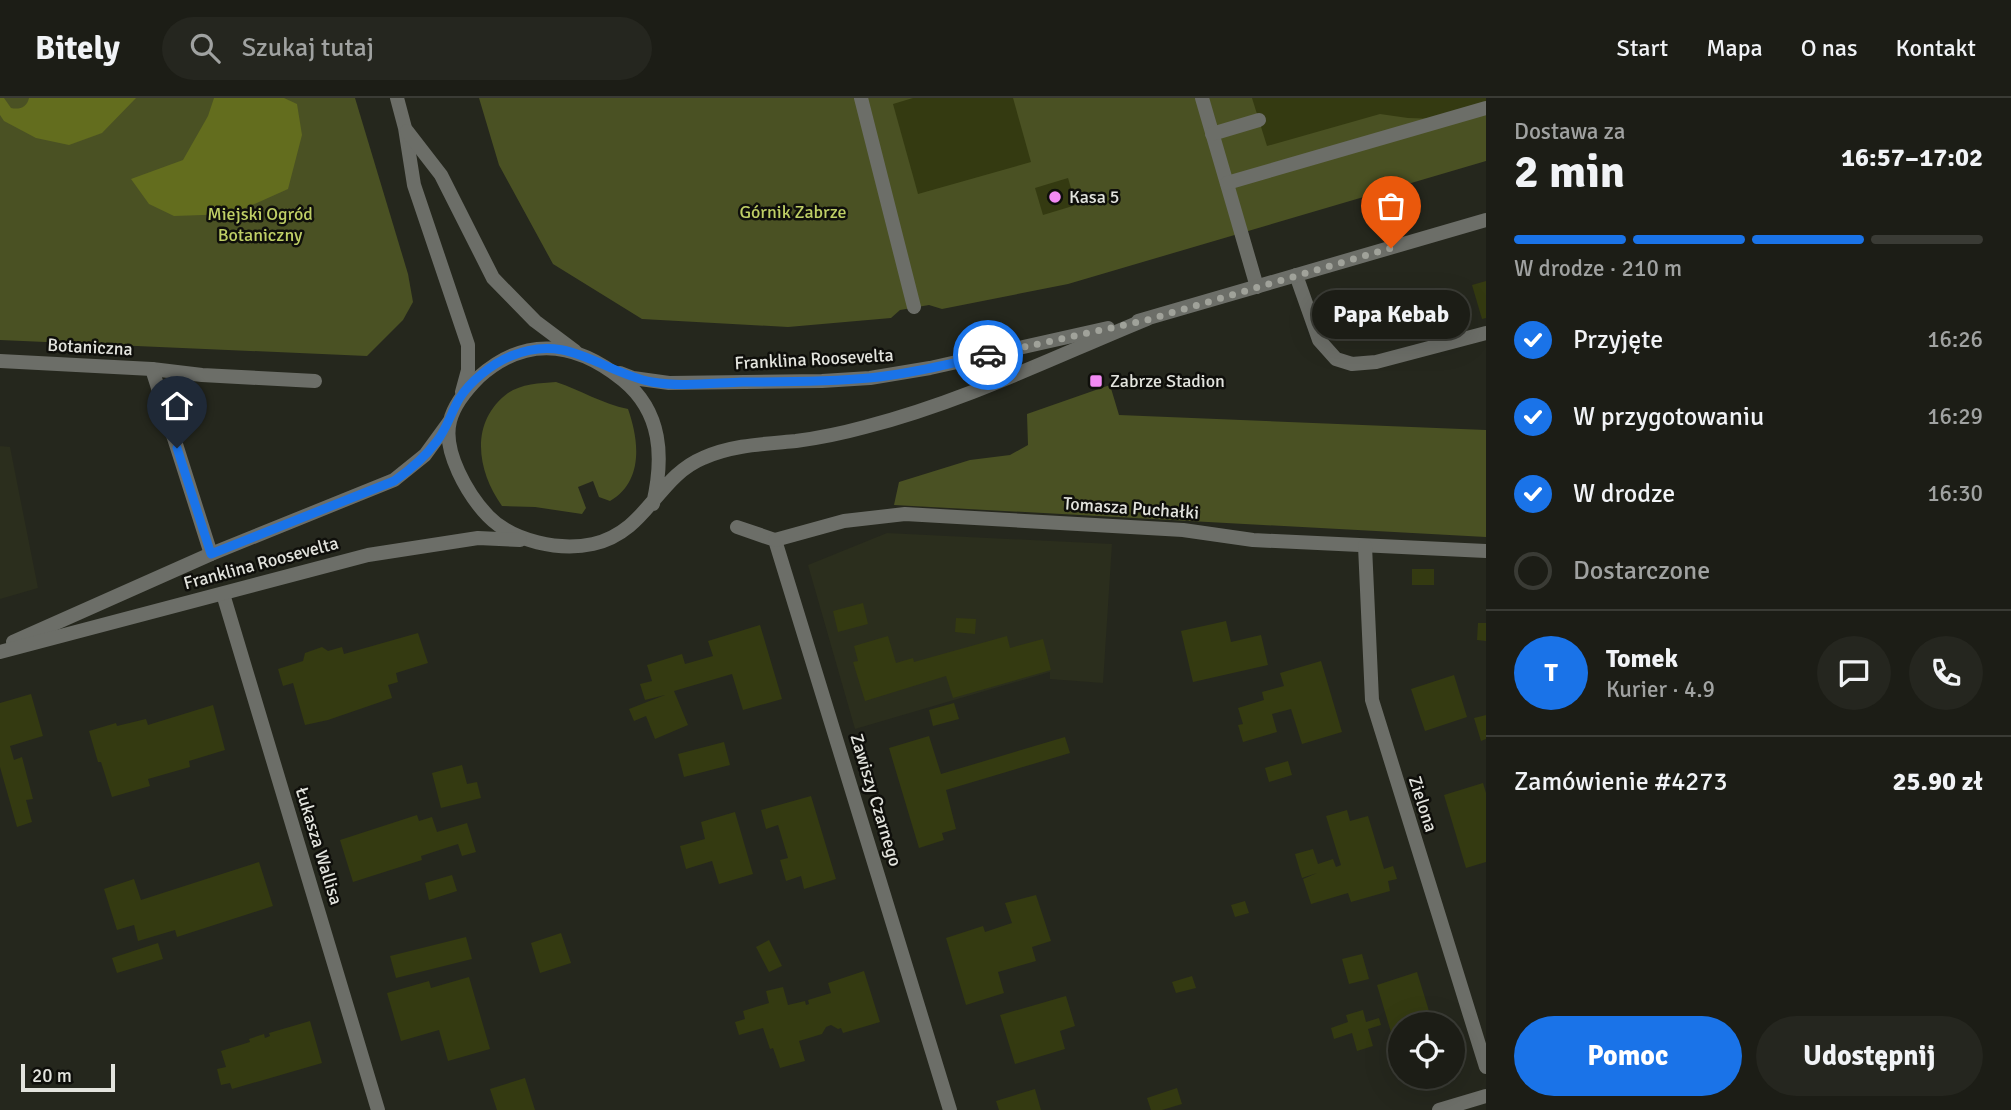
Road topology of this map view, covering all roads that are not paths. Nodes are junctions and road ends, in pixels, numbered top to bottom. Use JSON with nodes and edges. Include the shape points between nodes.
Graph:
{"nodes":[{"id":1,"x":397,"y":98,"type":"edge"},
{"id":2,"x":861,"y":98,"type":"edge"},
{"id":3,"x":1202,"y":98,"type":"edge"},
{"id":4,"x":1486,"y":108,"type":"edge"},
{"id":5,"x":1259,"y":120,"type":"dead end"},
{"id":6,"x":405,"y":128,"type":"junction"},
{"id":7,"x":1212,"y":134,"type":"junction"},
{"id":8,"x":1227,"y":183,"type":"junction"},
{"id":9,"x":1486,"y":220,"type":"edge"},
{"id":10,"x":1296,"y":275,"type":"junction"},
{"id":11,"x":1257,"y":288,"type":"junction"},
{"id":12,"x":914,"y":307,"type":"dead end"},
{"id":13,"x":1147,"y":320,"type":"junction"},
{"id":14,"x":1486,"y":332,"type":"edge"},
{"id":15,"x":576,"y":351,"type":"junction"},
{"id":16,"x":0,"y":361,"type":"edge"},
{"id":17,"x":607,"y":367,"type":"junction"},
{"id":18,"x":152,"y":369,"type":"junction"},
{"id":19,"x":315,"y":381,"type":"dead end"},
{"id":20,"x":460,"y":397,"type":"junction"},
{"id":21,"x":449,"y":422,"type":"junction"},
{"id":22,"x":653,"y":503,"type":"junction"},
{"id":23,"x":737,"y":527,"type":"dead end"},
{"id":24,"x":775,"y":540,"type":"junction"},
{"id":25,"x":536,"y":541,"type":"junction"},
{"id":26,"x":1365,"y":545,"type":"junction"},
{"id":27,"x":1486,"y":551,"type":"edge"},
{"id":28,"x":211,"y":554,"type":"junction"},
{"id":29,"x":223,"y":594,"type":"junction"},
{"id":30,"x":0,"y":650,"type":"edge"},
{"id":31,"x":1486,"y":1067,"type":"edge"},
{"id":32,"x":1486,"y":1096,"type":"edge"},
{"id":33,"x":378,"y":1110,"type":"edge"},
{"id":34,"x":950,"y":1110,"type":"edge"},
{"id":35,"x":1439,"y":1110,"type":"edge"}],
"edges":[{"from":1,"to":6,"type":"street"},
{"from":2,"to":12,"type":"street"},
{"from":3,"to":7,"type":"street"},
{"from":4,"to":8,"type":"street"},
{"from":5,"to":7,"type":"street"},
{"from":6,"to":15,"type":"street","via":[[441,175],[493,278],[535,321]]},
{"from":6,"to":20,"type":"street","via":[[414,185],[468,345],[468,370]]},
{"from":7,"to":8,"type":"street"},
{"from":8,"to":11,"type":"street"},
{"from":9,"to":10,"type":"street","name":"Franklina Roosevelta"},
{"from":10,"to":11,"type":"street","name":"Franklina Roosevelta"},
{"from":10,"to":14,"type":"street","via":[[1319,340],[1336,359],[1352,364],[1376,362]]},
{"from":11,"to":13,"type":"street","name":"Franklina Roosevelta"},
{"from":13,"to":17,"type":"street","name":"Franklina Roosevelta","via":[[870,378],[655,382]]},
{"from":13,"to":22,"type":"street","name":"Franklina Roosevelta","via":[[926,410],[842,433],[735,448],[702,458],[683,469]]},
{"from":15,"to":17,"type":"street"},
{"from":15,"to":20,"type":"street","via":[[552,348],[512,355],[493,365]]},
{"from":16,"to":18,"type":"street","name":"Botaniczna"},
{"from":17,"to":22,"type":"street","via":[[635,390],[656,428],[660,455]]},
{"from":18,"to":19,"type":"street"},
{"from":18,"to":28,"type":"street","name":"Botaniczna"},
{"from":20,"to":21,"type":"street"},
{"from":21,"to":25,"type":"street","via":[[456,465],[478,506],[510,531]]},
{"from":21,"to":28,"type":"street","name":"Franklina Roosevelta","via":[[425,455],[394,481]]},
{"from":22,"to":25,"type":"street","via":[[614,537],[573,547]]},
{"from":23,"to":24,"type":"street"},
{"from":24,"to":26,"type":"street","name":"Tomasza Puchałki","via":[[844,521],[905,514]]},
{"from":24,"to":34,"type":"street","name":"Zawiszy Czarnego"},
{"from":25,"to":29,"type":"street","name":"Franklina Roosevelta","via":[[448,541],[342,561]]},
{"from":26,"to":27,"type":"street","name":"Tomasza Puchałki"},
{"from":26,"to":31,"type":"street","name":"Zielona","via":[[1372,700]]},
{"from":28,"to":30,"type":"street","name":"Franklina Roosevelta"},
{"from":29,"to":30,"type":"street","name":"Franklina Roosevelta"},
{"from":29,"to":33,"type":"street","name":"Łukasza Wallisa"},
{"from":32,"to":35,"type":"street"}]}
